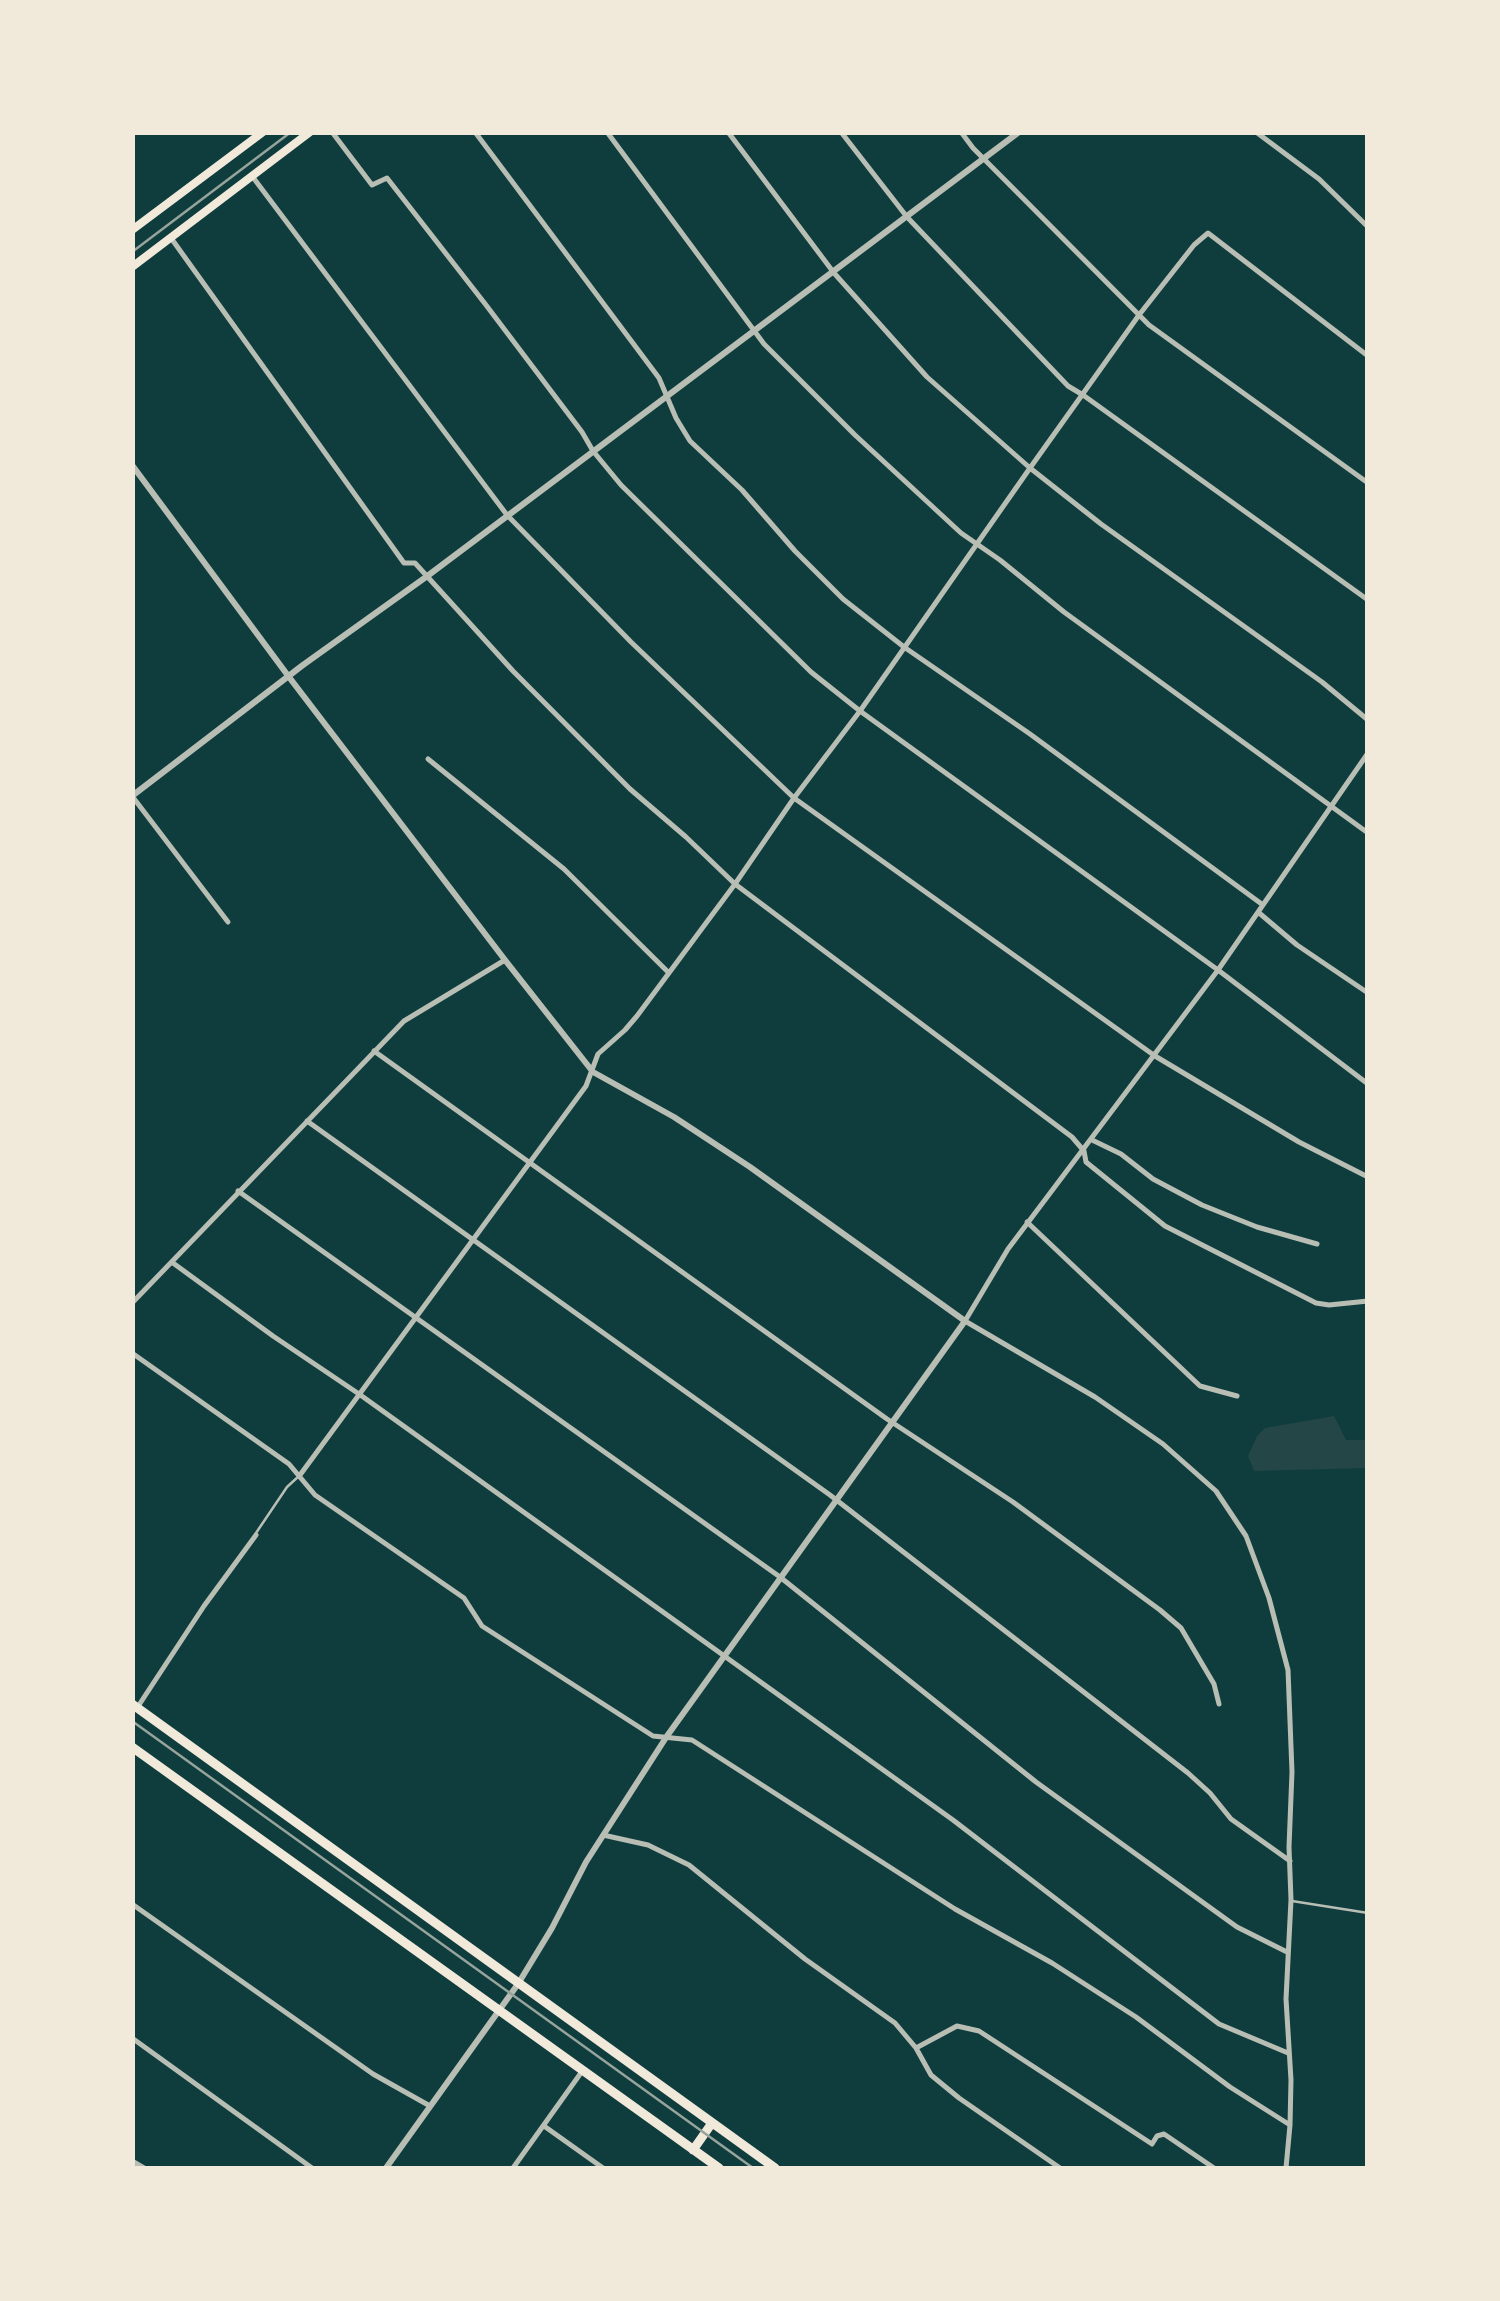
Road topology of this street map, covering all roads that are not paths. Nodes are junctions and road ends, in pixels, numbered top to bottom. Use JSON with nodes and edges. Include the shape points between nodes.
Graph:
{"nodes":[{"id":1,"x":263,"y":132,"type":"edge"},
{"id":2,"x":310,"y":132,"type":"edge"},
{"id":3,"x":332,"y":132,"type":"edge"},
{"id":4,"x":475,"y":132,"type":"edge"},
{"id":5,"x":606,"y":132,"type":"edge"},
{"id":6,"x":728,"y":132,"type":"edge"},
{"id":7,"x":842,"y":132,"type":"edge"},
{"id":8,"x":961,"y":132,"type":"edge"},
{"id":9,"x":1019,"y":132,"type":"edge"},
{"id":10,"x":1256,"y":132,"type":"edge"},
{"id":11,"x":983,"y":158,"type":"junction"},
{"id":12,"x":252,"y":176,"type":"junction"},
{"id":13,"x":907,"y":217,"type":"junction"},
{"id":14,"x":1368,"y":227,"type":"edge"},
{"id":15,"x":132,"y":230,"type":"edge"},
{"id":16,"x":170,"y":238,"type":"junction"},
{"id":17,"x":132,"y":266,"type":"edge"},
{"id":18,"x":834,"y":273,"type":"junction"},
{"id":19,"x":1140,"y":315,"type":"junction"},
{"id":20,"x":755,"y":332,"type":"junction"},
{"id":21,"x":1368,"y":356,"type":"edge"},
{"id":22,"x":668,"y":394,"type":"junction"},
{"id":23,"x":1083,"y":395,"type":"junction"},
{"id":24,"x":593,"y":451,"type":"junction"},
{"id":25,"x":132,"y":465,"type":"edge"},
{"id":26,"x":1030,"y":468,"type":"junction"},
{"id":27,"x":1368,"y":483,"type":"edge"},
{"id":28,"x":507,"y":514,"type":"junction"},
{"id":29,"x":975,"y":544,"type":"junction"},
{"id":30,"x":426,"y":577,"type":"junction"},
{"id":31,"x":1368,"y":600,"type":"edge"},
{"id":32,"x":904,"y":648,"type":"junction"},
{"id":33,"x":289,"y":676,"type":"junction"},
{"id":34,"x":860,"y":711,"type":"junction"},
{"id":35,"x":1368,"y":720,"type":"edge"},
{"id":36,"x":1368,"y":754,"type":"edge"},
{"id":37,"x":428,"y":758,"type":"dead end"},
{"id":38,"x":132,"y":796,"type":"edge"},
{"id":39,"x":794,"y":798,"type":"junction"},
{"id":40,"x":1331,"y":807,"type":"junction"},
{"id":41,"x":1368,"y":832,"type":"edge"},
{"id":42,"x":735,"y":884,"type":"junction"},
{"id":43,"x":1264,"y":905,"type":"junction"},
{"id":44,"x":1258,"y":912,"type":"junction"},
{"id":45,"x":228,"y":922,"type":"dead end"},
{"id":46,"x":505,"y":960,"type":"junction"},
{"id":47,"x":1218,"y":970,"type":"junction"},
{"id":48,"x":669,"y":973,"type":"junction"},
{"id":49,"x":1368,"y":994,"type":"edge"},
{"id":50,"x":374,"y":1051,"type":"junction"},
{"id":51,"x":1155,"y":1056,"type":"junction"},
{"id":52,"x":593,"y":1072,"type":"junction"},
{"id":53,"x":1368,"y":1084,"type":"edge"},
{"id":54,"x":307,"y":1121,"type":"junction"},
{"id":55,"x":1092,"y":1140,"type":"junction"},
{"id":56,"x":1084,"y":1151,"type":"junction"},
{"id":57,"x":530,"y":1162,"type":"junction"},
{"id":58,"x":1368,"y":1177,"type":"edge"},
{"id":59,"x":238,"y":1191,"type":"junction"},
{"id":60,"x":1028,"y":1222,"type":"junction"},
{"id":61,"x":473,"y":1238,"type":"junction"},
{"id":62,"x":1317,"y":1244,"type":"dead end"},
{"id":63,"x":172,"y":1262,"type":"junction"},
{"id":64,"x":1368,"y":1301,"type":"edge"},
{"id":65,"x":132,"y":1303,"type":"edge"},
{"id":66,"x":417,"y":1318,"type":"junction"},
{"id":67,"x":965,"y":1321,"type":"junction"},
{"id":68,"x":132,"y":1353,"type":"edge"},
{"id":69,"x":359,"y":1394,"type":"junction"},
{"id":70,"x":1237,"y":1396,"type":"dead end"},
{"id":71,"x":893,"y":1421,"type":"junction"},
{"id":72,"x":300,"y":1475,"type":"junction"},
{"id":73,"x":836,"y":1501,"type":"junction"},
{"id":74,"x":256,"y":1534,"type":"joint"},
{"id":75,"x":780,"y":1577,"type":"junction"},
{"id":76,"x":724,"y":1655,"type":"junction"},
{"id":77,"x":1219,"y":1704,"type":"dead end"},
{"id":78,"x":135,"y":1706,"type":"edge"},
{"id":79,"x":667,"y":1736,"type":"junction"},
{"id":80,"x":134,"y":1750,"type":"edge"},
{"id":81,"x":602,"y":1834,"type":"junction"},
{"id":82,"x":1290,"y":1861,"type":"junction"},
{"id":83,"x":1291,"y":1900,"type":"junction"},
{"id":84,"x":132,"y":1904,"type":"edge"},
{"id":85,"x":1368,"y":1914,"type":"edge"},
{"id":86,"x":1287,"y":1952,"type":"junction"},
{"id":87,"x":518,"y":1984,"type":"junction"},
{"id":88,"x":500,"y":2010,"type":"junction"},
{"id":89,"x":132,"y":2038,"type":"edge"},
{"id":90,"x":916,"y":2048,"type":"junction"},
{"id":91,"x":1288,"y":2053,"type":"junction"},
{"id":92,"x":583,"y":2070,"type":"junction"},
{"id":93,"x":430,"y":2106,"type":"junction"},
{"id":94,"x":712,"y":2124,"type":"junction"},
{"id":95,"x":1290,"y":2125,"type":"junction"},
{"id":96,"x":544,"y":2126,"type":"junction"},
{"id":97,"x":693,"y":2150,"type":"junction"},
{"id":98,"x":132,"y":2161,"type":"edge"},
{"id":99,"x":144,"y":2168,"type":"edge"},
{"id":100,"x":312,"y":2168,"type":"edge"},
{"id":101,"x":386,"y":2168,"type":"edge"},
{"id":102,"x":513,"y":2168,"type":"edge"},
{"id":103,"x":603,"y":2168,"type":"edge"},
{"id":104,"x":719,"y":2168,"type":"edge"},
{"id":105,"x":776,"y":2168,"type":"edge"},
{"id":106,"x":1060,"y":2168,"type":"edge"},
{"id":107,"x":1214,"y":2168,"type":"edge"},
{"id":108,"x":1286,"y":2168,"type":"edge"}],
"edges":[{"from":1,"to":15,"type":"main road"},
{"from":2,"to":12,"type":"main road"},
{"from":3,"to":24,"type":"street","via":[[372,184],[387,178]]},
{"from":4,"to":22,"type":"street"},
{"from":5,"to":20,"type":"street"},
{"from":6,"to":18,"type":"street"},
{"from":7,"to":13,"type":"street"},
{"from":8,"to":11,"type":"street"},
{"from":9,"to":11,"type":"street"},
{"from":10,"to":14,"type":"street"},
{"from":11,"to":13,"type":"street"},
{"from":11,"to":19,"type":"street"},
{"from":12,"to":16,"type":"main road"},
{"from":12,"to":28,"type":"street"},
{"from":13,"to":18,"type":"street"},
{"from":13,"to":23,"type":"street"},
{"from":16,"to":17,"type":"main road"},
{"from":16,"to":30,"type":"street","via":[[404,563],[415,562]]},
{"from":18,"to":20,"type":"street"},
{"from":18,"to":26,"type":"street","via":[[927,376]]},
{"from":19,"to":21,"type":"street","via":[[1208,233]]},
{"from":19,"to":23,"type":"street"},
{"from":19,"to":27,"type":"street"},
{"from":20,"to":22,"type":"street"},
{"from":20,"to":29,"type":"street"},
{"from":22,"to":24,"type":"street"},
{"from":22,"to":32,"type":"street","via":[[690,441],[844,600]]},
{"from":23,"to":26,"type":"street"},
{"from":23,"to":31,"type":"street"},
{"from":24,"to":28,"type":"street"},
{"from":24,"to":34,"type":"street","via":[[810,672]]},
{"from":25,"to":33,"type":"street"},
{"from":26,"to":29,"type":"street"},
{"from":26,"to":35,"type":"street"},
{"from":28,"to":30,"type":"street"},
{"from":28,"to":39,"type":"street"},
{"from":29,"to":32,"type":"street"},
{"from":29,"to":40,"type":"street"},
{"from":30,"to":33,"type":"street"},
{"from":30,"to":42,"type":"street","via":[[630,789]]},
{"from":32,"to":34,"type":"street"},
{"from":32,"to":43,"type":"street"},
{"from":33,"to":38,"type":"street"},
{"from":33,"to":46,"type":"street"},
{"from":34,"to":39,"type":"street"},
{"from":34,"to":47,"type":"street"},
{"from":36,"to":40,"type":"street"},
{"from":37,"to":48,"type":"street","via":[[564,869]]},
{"from":38,"to":45,"type":"street"},
{"from":39,"to":42,"type":"street"},
{"from":39,"to":51,"type":"street"},
{"from":40,"to":41,"type":"street"},
{"from":40,"to":43,"type":"street"},
{"from":42,"to":48,"type":"street"},
{"from":42,"to":56,"type":"street"},
{"from":43,"to":44,"type":"street"},
{"from":44,"to":47,"type":"street"},
{"from":44,"to":49,"type":"street"},
{"from":46,"to":50,"type":"street","via":[[412,1016]]},
{"from":46,"to":52,"type":"street"},
{"from":47,"to":51,"type":"street"},
{"from":47,"to":53,"type":"street"},
{"from":48,"to":52,"type":"street","via":[[598,1054]]},
{"from":50,"to":54,"type":"street"},
{"from":50,"to":57,"type":"street"},
{"from":51,"to":55,"type":"street"},
{"from":51,"to":58,"type":"street"},
{"from":52,"to":57,"type":"street"},
{"from":52,"to":67,"type":"street","via":[[750,1167]]},
{"from":54,"to":59,"type":"street"},
{"from":54,"to":61,"type":"street"},
{"from":55,"to":56,"type":"street"},
{"from":55,"to":62,"type":"street","via":[[1202,1205]]},
{"from":56,"to":60,"type":"street"},
{"from":56,"to":64,"type":"street","via":[[1086,1162],[1152,1216],[1208,1249],[1316,1303]]},
{"from":57,"to":61,"type":"street"},
{"from":57,"to":71,"type":"street"},
{"from":59,"to":63,"type":"street"},
{"from":59,"to":66,"type":"street"},
{"from":60,"to":67,"type":"street"},
{"from":60,"to":70,"type":"street","via":[[1200,1386]]},
{"from":61,"to":66,"type":"street"},
{"from":61,"to":73,"type":"street"},
{"from":63,"to":65,"type":"street"},
{"from":63,"to":69,"type":"street"},
{"from":66,"to":69,"type":"street"},
{"from":66,"to":75,"type":"street"},
{"from":67,"to":71,"type":"street"},
{"from":67,"to":82,"type":"street","via":[[1095,1396],[1162,1444],[1234,1516],[1269,1598],[1288,1670]]},
{"from":68,"to":72,"type":"street"},
{"from":69,"to":72,"type":"street"},
{"from":69,"to":76,"type":"street"},
{"from":71,"to":73,"type":"street"},
{"from":71,"to":77,"type":"street","via":[[1180,1628]]},
{"from":72,"to":74,"type":"lane"},
{"from":72,"to":79,"type":"street","via":[[315,1495],[464,1598],[482,1626],[654,1736]]},
{"from":73,"to":75,"type":"street"},
{"from":73,"to":82,"type":"street","via":[[1188,1773],[1231,1819]]},
{"from":74,"to":78,"type":"street"},
{"from":75,"to":76,"type":"street"},
{"from":75,"to":86,"type":"street","via":[[1036,1782],[1237,1927]]},
{"from":76,"to":79,"type":"street"},
{"from":76,"to":91,"type":"street","via":[[1219,2024]]},
{"from":78,"to":87,"type":"main road"},
{"from":79,"to":81,"type":"street"},
{"from":79,"to":95,"type":"street","via":[[692,1740],[955,1909],[1052,1963]]},
{"from":80,"to":88,"type":"main road"},
{"from":81,"to":87,"type":"street"},
{"from":81,"to":90,"type":"street","via":[[648,1845],[688,1866],[895,2023]]},
{"from":82,"to":83,"type":"street"},
{"from":83,"to":85,"type":"lane"},
{"from":83,"to":86,"type":"street"},
{"from":84,"to":93,"type":"street","via":[[373,2074]]},
{"from":86,"to":91,"type":"street"},
{"from":87,"to":88,"type":"street"},
{"from":87,"to":94,"type":"main road"},
{"from":88,"to":92,"type":"main road"},
{"from":88,"to":93,"type":"street"},
{"from":89,"to":100,"type":"street"},
{"from":90,"to":106,"type":"street","via":[[932,2076]]},
{"from":90,"to":107,"type":"street","via":[[956,2026],[979,2031],[1152,2144],[1157,2136],[1172,2137]]},
{"from":91,"to":95,"type":"street"},
{"from":92,"to":96,"type":"street"},
{"from":92,"to":97,"type":"main road"},
{"from":93,"to":101,"type":"street"},
{"from":94,"to":97,"type":"main road"},
{"from":94,"to":105,"type":"main road"},
{"from":95,"to":108,"type":"street"},
{"from":96,"to":102,"type":"street"},
{"from":96,"to":103,"type":"street"},
{"from":97,"to":104,"type":"main road"},
{"from":98,"to":99,"type":"street"}]}
